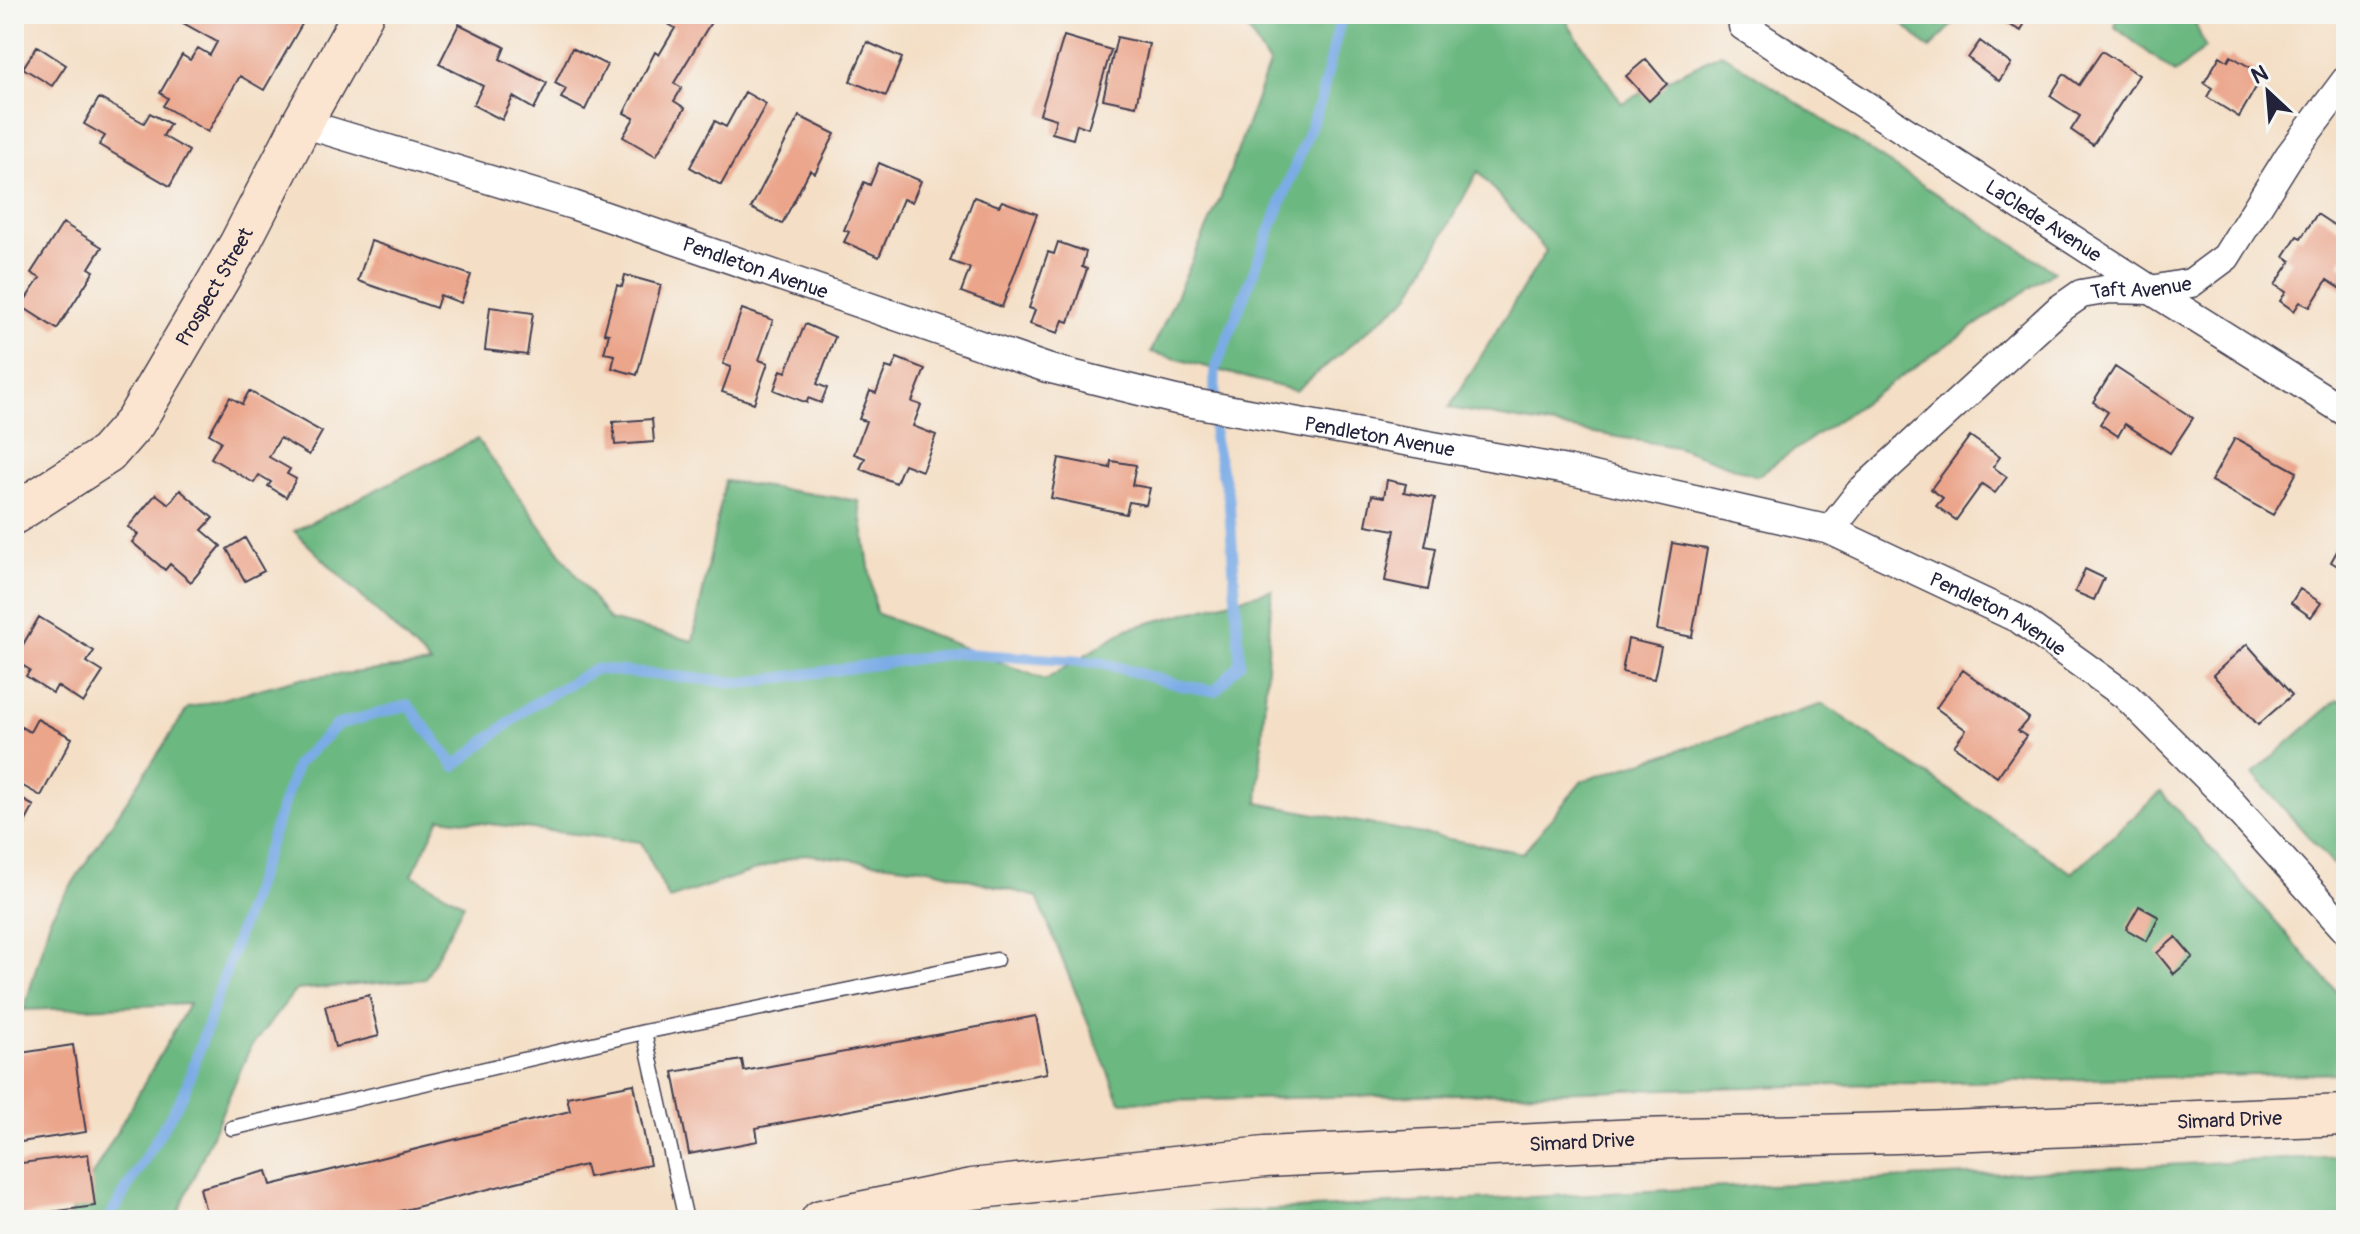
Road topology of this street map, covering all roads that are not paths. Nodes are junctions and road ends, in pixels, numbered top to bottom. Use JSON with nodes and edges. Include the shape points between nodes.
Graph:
{"nodes":[{"id":1,"x":363,"y":14,"type":"edge"},
{"id":2,"x":1743,"y":26,"type":"dead end"},
{"id":3,"x":2346,"y":80,"type":"edge"},
{"id":4,"x":302,"y":123,"type":"junction"},
{"id":5,"x":2151,"y":290,"type":"junction"},
{"id":6,"x":2346,"y":412,"type":"edge"},
{"id":7,"x":14,"y":514,"type":"edge"},
{"id":8,"x":1830,"y":530,"type":"junction"},
{"id":9,"x":2346,"y":930,"type":"edge"},
{"id":10,"x":996,"y":960,"type":"dead end"},
{"id":11,"x":644,"y":1032,"type":"junction"},
{"id":12,"x":2346,"y":1115,"type":"edge"},
{"id":13,"x":232,"y":1128,"type":"dead end"},
{"id":14,"x":686,"y":1220,"type":"edge"},
{"id":15,"x":821,"y":1220,"type":"edge"}],
"edges":[{"from":1,"to":4,"type":"street","name":"Prospect Street"},
{"from":2,"to":5,"type":"street","name":"LaClede Avenue"},
{"from":3,"to":5,"type":"street","name":"Taft Avenue","via":[[2289,156],[2226,257],[2191,283]]},
{"from":4,"to":7,"type":"street","name":"Prospect Street","via":[[239,245],[135,422],[107,454]]},
{"from":4,"to":8,"type":"street","name":"Pendleton Avenue","via":[[573,205],[1047,368],[1176,400],[1567,470]]},
{"from":5,"to":6,"type":"street","name":"LaClede Avenue"},
{"from":5,"to":8,"type":"street","name":"Taft Avenue","via":[[2081,294],[2058,310],[1860,492]]},
{"from":8,"to":9,"type":"street","name":"Pendleton Avenue","via":[[2019,619],[2126,696],[2220,790]]},
{"from":10,"to":11,"type":"lane"},
{"from":11,"to":13,"type":"lane"},
{"from":11,"to":14,"type":"lane"},
{"from":12,"to":15,"type":"street","name":"Simard Drive","via":[[1265,1157],[972,1189]]}]}
